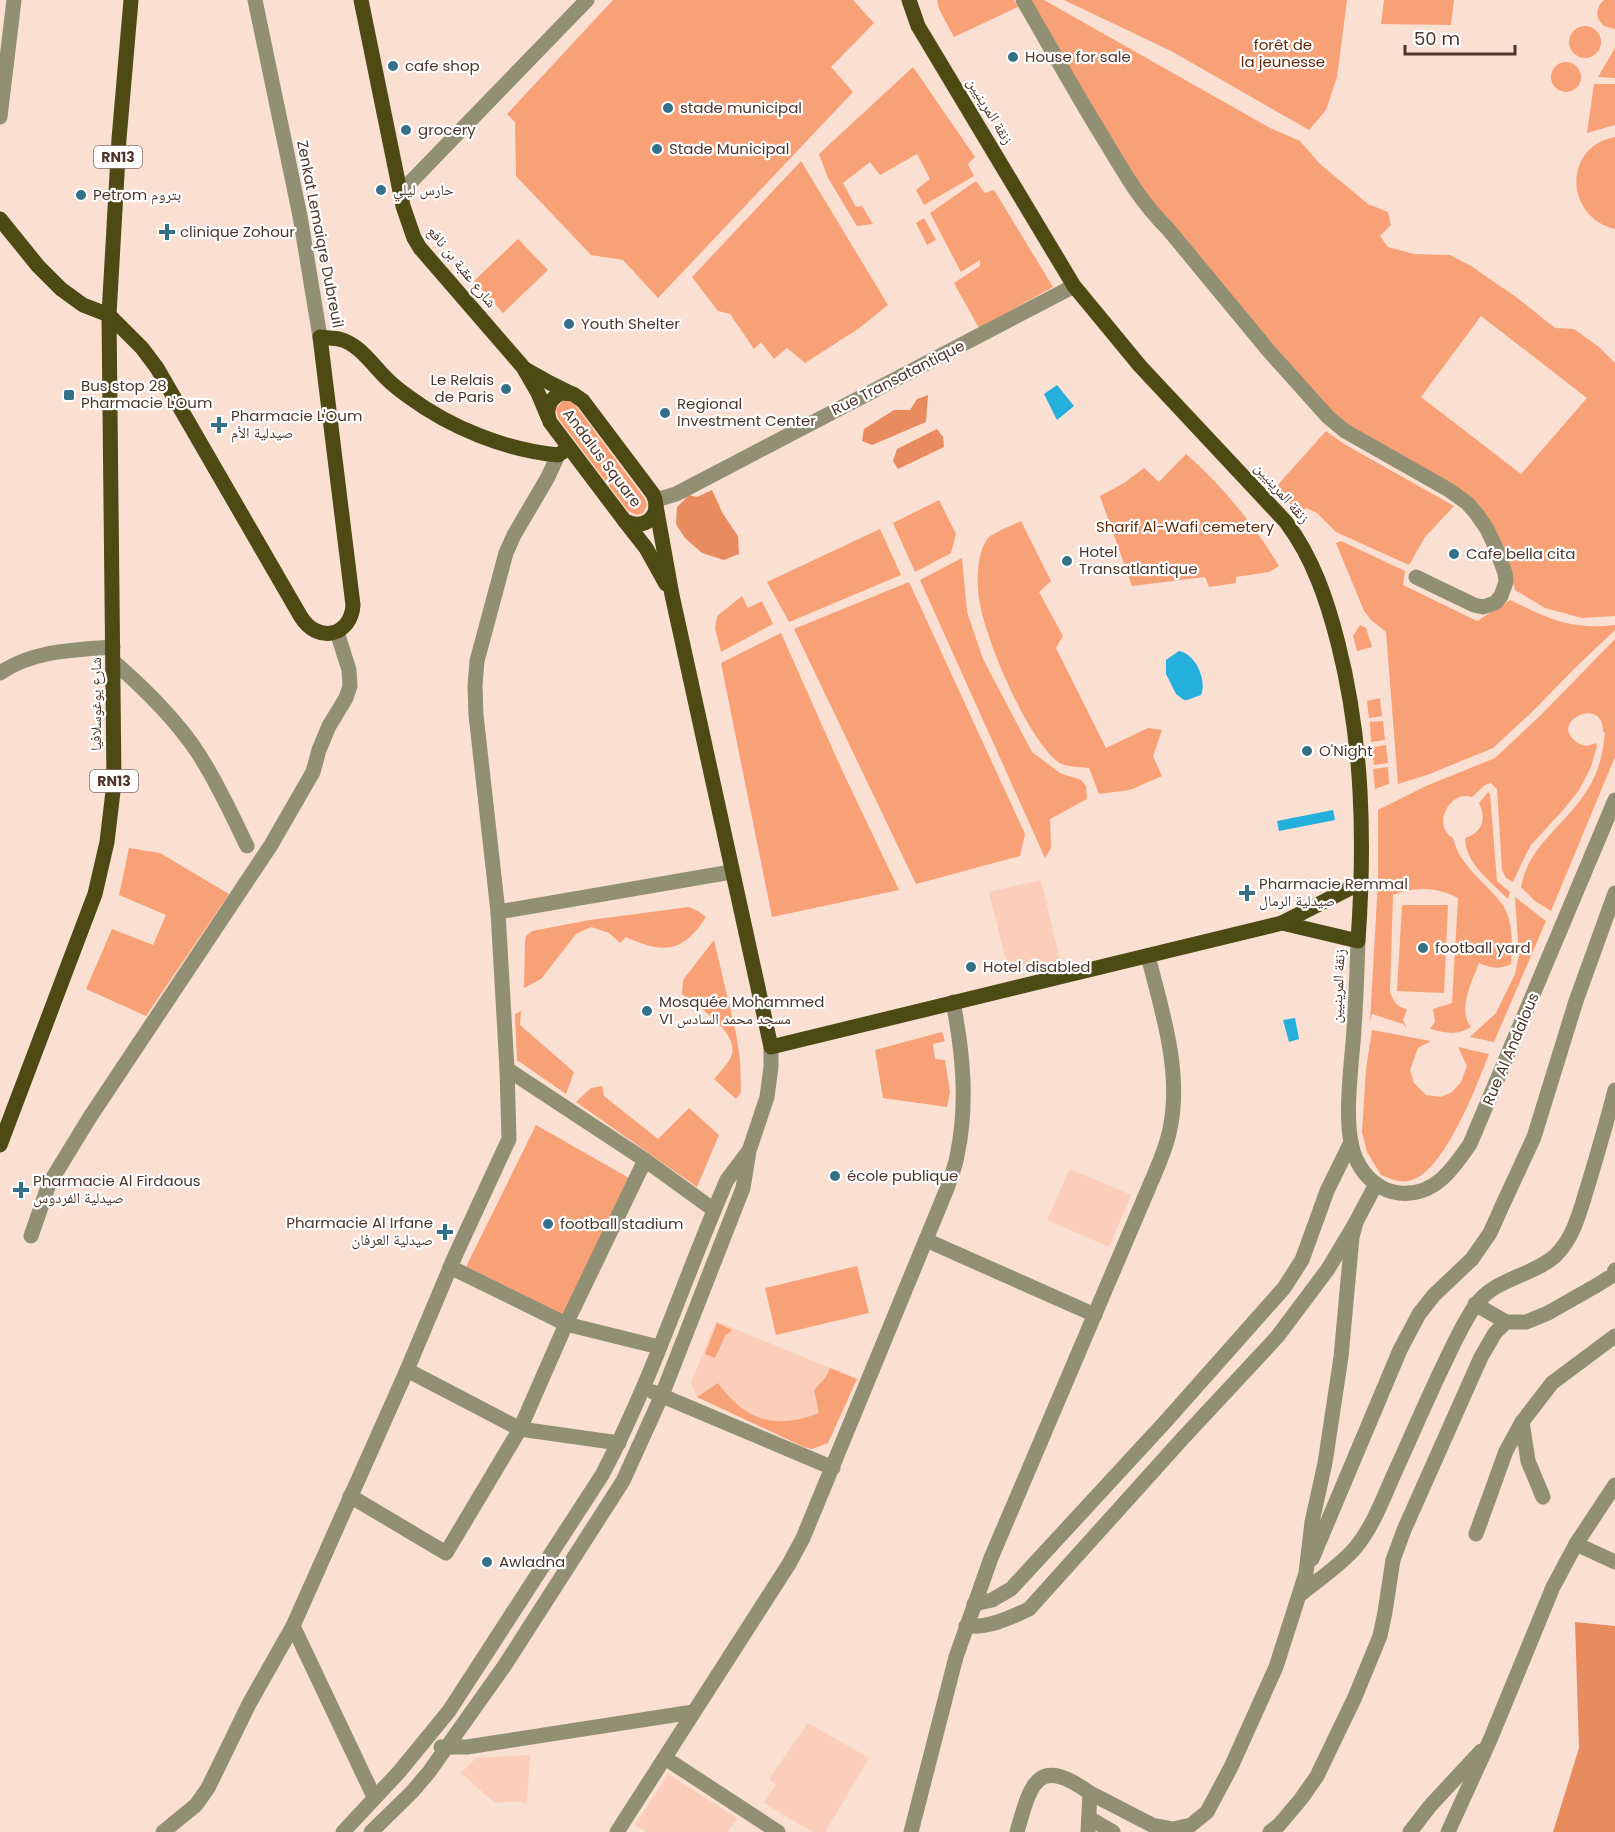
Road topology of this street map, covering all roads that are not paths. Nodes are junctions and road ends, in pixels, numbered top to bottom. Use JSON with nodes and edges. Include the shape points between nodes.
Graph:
{"nodes":[{"id":1,"x":15,"y":0,"type":"edge"},
{"id":2,"x":131,"y":0,"type":"edge"},
{"id":3,"x":255,"y":0,"type":"edge"},
{"id":4,"x":361,"y":0,"type":"edge"},
{"id":5,"x":587,"y":0,"type":"edge"},
{"id":6,"x":902,"y":0,"type":"edge"},
{"id":7,"x":909,"y":0,"type":"edge"},
{"id":8,"x":1023,"y":0,"type":"edge"},
{"id":9,"x":918,"y":26,"type":"junction"},
{"id":10,"x":0,"y":117,"type":"edge"},
{"id":11,"x":400,"y":193,"type":"junction"},
{"id":12,"x":0,"y":219,"type":"edge"},
{"id":13,"x":1074,"y":286,"type":"junction"},
{"id":14,"x":109,"y":315,"type":"junction"},
{"id":15,"x":320,"y":337,"type":"junction"},
{"id":16,"x":523,"y":367,"type":"junction"},
{"id":17,"x":573,"y":394,"type":"junction"},
{"id":18,"x":548,"y":417,"type":"junction"},
{"id":19,"x":563,"y":452,"type":"junction"},
{"id":20,"x":656,"y":503,"type":"junction"},
{"id":21,"x":624,"y":520,"type":"junction"},
{"id":22,"x":1416,"y":577,"type":"dead end"},
{"id":23,"x":672,"y":595,"type":"junction"},
{"id":24,"x":337,"y":632,"type":"junction"},
{"id":25,"x":113,"y":646,"type":"junction"},
{"id":26,"x":114,"y":662,"type":"junction"},
{"id":27,"x":0,"y":673,"type":"edge"},
{"id":28,"x":1615,"y":800,"type":"edge"},
{"id":29,"x":247,"y":846,"type":"dead end"},
{"id":30,"x":731,"y":872,"type":"junction"},
{"id":31,"x":1362,"y":882,"type":"junction"},
{"id":32,"x":1615,"y":893,"type":"edge"},
{"id":33,"x":498,"y":912,"type":"junction"},
{"id":34,"x":1282,"y":923,"type":"junction"},
{"id":35,"x":1358,"y":941,"type":"junction"},
{"id":36,"x":1148,"y":956,"type":"junction"},
{"id":37,"x":953,"y":1002,"type":"junction"},
{"id":38,"x":771,"y":1047,"type":"junction"},
{"id":39,"x":507,"y":1069,"type":"junction"},
{"id":40,"x":1615,"y":1090,"type":"edge"},
{"id":41,"x":1351,"y":1142,"type":"junction"},
{"id":42,"x":0,"y":1145,"type":"edge"},
{"id":43,"x":749,"y":1151,"type":"junction"},
{"id":44,"x":645,"y":1160,"type":"junction"},
{"id":45,"x":1376,"y":1184,"type":"junction"},
{"id":46,"x":714,"y":1210,"type":"junction"},
{"id":47,"x":1356,"y":1222,"type":"junction"},
{"id":48,"x":31,"y":1236,"type":"dead end"},
{"id":49,"x":926,"y":1240,"type":"junction"},
{"id":50,"x":450,"y":1267,"type":"junction"},
{"id":51,"x":1615,"y":1270,"type":"edge"},
{"id":52,"x":1475,"y":1304,"type":"junction"},
{"id":53,"x":1095,"y":1315,"type":"junction"},
{"id":54,"x":1506,"y":1322,"type":"junction"},
{"id":55,"x":566,"y":1324,"type":"junction"},
{"id":56,"x":1615,"y":1336,"type":"edge"},
{"id":57,"x":659,"y":1347,"type":"junction"},
{"id":58,"x":407,"y":1370,"type":"junction"},
{"id":59,"x":643,"y":1387,"type":"junction"},
{"id":60,"x":662,"y":1395,"type":"junction"},
{"id":61,"x":1522,"y":1422,"type":"junction"},
{"id":62,"x":520,"y":1429,"type":"junction"},
{"id":63,"x":619,"y":1443,"type":"junction"},
{"id":64,"x":1127,"y":1464,"type":"junction"},
{"id":65,"x":833,"y":1468,"type":"junction"},
{"id":66,"x":1144,"y":1481,"type":"junction"},
{"id":67,"x":1615,"y":1485,"type":"edge"},
{"id":68,"x":350,"y":1496,"type":"junction"},
{"id":69,"x":1543,"y":1497,"type":"dead end"},
{"id":70,"x":1476,"y":1534,"type":"dead end"},
{"id":71,"x":1576,"y":1544,"type":"junction"},
{"id":72,"x":1615,"y":1562,"type":"edge"},
{"id":73,"x":1306,"y":1573,"type":"junction"},
{"id":74,"x":531,"y":1583,"type":"junction"},
{"id":75,"x":1301,"y":1594,"type":"junction"},
{"id":76,"x":549,"y":1596,"type":"junction"},
{"id":77,"x":974,"y":1604,"type":"junction"},
{"id":78,"x":293,"y":1626,"type":"junction"},
{"id":79,"x":966,"y":1626,"type":"junction"},
{"id":80,"x":693,"y":1712,"type":"junction"},
{"id":81,"x":1490,"y":1740,"type":"junction"},
{"id":82,"x":423,"y":1744,"type":"junction"},
{"id":83,"x":446,"y":1748,"type":"junction"},
{"id":84,"x":665,"y":1758,"type":"junction"},
{"id":85,"x":1090,"y":1793,"type":"junction"},
{"id":86,"x":374,"y":1797,"type":"junction"},
{"id":87,"x":1089,"y":1828,"type":"edge"},
{"id":88,"x":345,"y":1831,"type":"edge"},
{"id":89,"x":163,"y":1832,"type":"edge"},
{"id":90,"x":372,"y":1832,"type":"edge"},
{"id":91,"x":617,"y":1832,"type":"edge"},
{"id":92,"x":778,"y":1832,"type":"edge"},
{"id":93,"x":911,"y":1832,"type":"edge"},
{"id":94,"x":1017,"y":1832,"type":"edge"},
{"id":95,"x":1113,"y":1832,"type":"edge"},
{"id":96,"x":1270,"y":1832,"type":"edge"},
{"id":97,"x":1410,"y":1832,"type":"edge"},
{"id":98,"x":1448,"y":1832,"type":"edge"}],
"edges":[{"from":1,"to":10,"type":"street"},
{"from":2,"to":14,"type":"main road","number":"RN13"},
{"from":3,"to":15,"type":"street","name":"Zenkat Lemaiqre Dubreuil","via":[[300,216]]},
{"from":4,"to":11,"type":"main road","name":"شارع عقبة بن نافع"},
{"from":5,"to":11,"type":"street"},
{"from":6,"to":9,"type":"main road"},
{"from":7,"to":9,"type":"main road","name":"زنقة المرينيين"},
{"from":8,"to":22,"type":"street","via":[[1073,90],[1150,212],[1328,417],[1467,503],[1487,529],[1506,582],[1499,599],[1483,607]]},
{"from":9,"to":13,"type":"main road","name":"زنقة المرينيين"},
{"from":11,"to":16,"type":"main road","name":"شارع عقبة بن نافع","via":[[420,248]]},
{"from":12,"to":14,"type":"main road","via":[[61,289],[83,305]]},
{"from":13,"to":20,"type":"street","name":"Rue Transatantique"},
{"from":13,"to":31,"type":"main road","name":"زنقة المرينيين","via":[[1140,366],[1286,522],[1312,565],[1348,680],[1362,808]]},
{"from":14,"to":24,"type":"main road","via":[[157,368],[306,625],[320,633]]},
{"from":14,"to":25,"type":"main road","name":"شارع يوغوسلافيا","number":"RN13"},
{"from":15,"to":19,"type":"main road","name":"Zenkat Lemaiqre Dubreuil","via":[[350,344],[409,397],[458,426],[537,453]]},
{"from":15,"to":24,"type":"main road","via":[[353,605],[350,621]]},
{"from":16,"to":17,"type":"main road"},
{"from":16,"to":18,"type":"main road"},
{"from":17,"to":18,"type":"main road","name":"Andalus Square","via":[[561,393],[551,400]]},
{"from":17,"to":20,"type":"main road","name":"Andalus Square","via":[[583,401]]},
{"from":18,"to":19,"type":"main road","name":"Andalus Square"},
{"from":19,"to":21,"type":"main road","name":"Andalus Square"},
{"from":19,"to":33,"type":"street","via":[[506,553],[477,660],[476,716]]},
{"from":20,"to":21,"type":"main road","name":"Andalus Square","via":[[648,522],[636,525]]},
{"from":20,"to":23,"type":"main road"},
{"from":21,"to":23,"type":"main road","via":[[646,548]]},
{"from":23,"to":30,"type":"main road"},
{"from":24,"to":48,"type":"street","via":[[350,686],[329,726],[313,772],[264,854],[84,1127],[50,1184]]},
{"from":25,"to":26,"type":"main road","name":"شارع يوغوسلافيا","number":"RN13"},
{"from":25,"to":27,"type":"street","via":[[47,653]]},
{"from":26,"to":29,"type":"street","via":[[145,689],[197,752]]},
{"from":26,"to":42,"type":"main road","name":"شارع يوغوسلافيا","number":"RN13","via":[[114,783],[107,842],[95,894]]},
{"from":28,"to":45,"type":"street","name":"Rue Al Andalous","via":[[1470,1144],[1447,1176],[1431,1188],[1401,1193]]},
{"from":30,"to":33,"type":"street"},
{"from":30,"to":38,"type":"main road"},
{"from":31,"to":34,"type":"main road"},
{"from":31,"to":35,"type":"main road","name":"زنقة المرينيين"},
{"from":32,"to":73,"type":"street","via":[[1534,1137],[1490,1233],[1472,1259],[1419,1314],[1400,1350]]},
{"from":33,"to":39,"type":"street"},
{"from":34,"to":35,"type":"main road"},
{"from":34,"to":36,"type":"main road"},
{"from":35,"to":41,"type":"street","name":"زنقة المرينيين"},
{"from":36,"to":37,"type":"main road"},
{"from":36,"to":53,"type":"street","via":[[1171,1056],[1172,1121],[1155,1173]]},
{"from":37,"to":38,"type":"main road"},
{"from":37,"to":49,"type":"street","via":[[962,1065],[962,1120],[957,1156]]},
{"from":38,"to":43,"type":"street","via":[[767,1097]]},
{"from":39,"to":44,"type":"street"},
{"from":39,"to":50,"type":"street","via":[[509,1139]]},
{"from":40,"to":52,"type":"street","via":[[1578,1219],[1565,1244],[1539,1267],[1506,1280]]},
{"from":41,"to":45,"type":"street","via":[[1356,1161]]},
{"from":41,"to":64,"type":"street","via":[[1327,1191],[1302,1260],[1284,1288]]},
{"from":43,"to":46,"type":"street","via":[[727,1180]]},
{"from":43,"to":60,"type":"street","via":[[743,1188]]},
{"from":44,"to":46,"type":"street"},
{"from":44,"to":55,"type":"street"},
{"from":45,"to":47,"type":"street"},
{"from":46,"to":57,"type":"street"},
{"from":47,"to":66,"type":"street","via":[[1328,1269],[1277,1337]]},
{"from":47,"to":73,"type":"street","via":[[1341,1357]]},
{"from":49,"to":53,"type":"street"},
{"from":49,"to":65,"type":"street"},
{"from":50,"to":55,"type":"street"},
{"from":50,"to":58,"type":"street"},
{"from":51,"to":54,"type":"street","via":[[1599,1284],[1548,1313],[1526,1322]]},
{"from":52,"to":54,"type":"street"},
{"from":52,"to":75,"type":"street","via":[[1366,1533],[1342,1561]]},
{"from":53,"to":77,"type":"street"},
{"from":54,"to":96,"type":"street","via":[[1481,1357],[1404,1530],[1393,1560],[1380,1636],[1355,1697],[1317,1776]]},
{"from":55,"to":57,"type":"street"},
{"from":55,"to":62,"type":"street"},
{"from":56,"to":61,"type":"street","via":[[1552,1383]]},
{"from":57,"to":59,"type":"street"},
{"from":58,"to":62,"type":"street"},
{"from":58,"to":68,"type":"street"},
{"from":59,"to":60,"type":"street"},
{"from":59,"to":63,"type":"street"},
{"from":60,"to":65,"type":"street"},
{"from":60,"to":76,"type":"street","via":[[623,1481]]},
{"from":61,"to":69,"type":"street","via":[[1528,1461]]},
{"from":61,"to":70,"type":"street","via":[[1506,1451]]},
{"from":62,"to":63,"type":"street"},
{"from":62,"to":68,"type":"street","via":[[446,1553]]},
{"from":63,"to":74,"type":"street"},
{"from":64,"to":66,"type":"street"},
{"from":64,"to":77,"type":"street","via":[[1011,1589],[992,1600]]},
{"from":65,"to":80,"type":"street","via":[[789,1564]]},
{"from":66,"to":79,"type":"street","via":[[1029,1609],[1006,1620]]},
{"from":67,"to":71,"type":"street"},
{"from":68,"to":78,"type":"street"},
{"from":71,"to":72,"type":"street"},
{"from":71,"to":81,"type":"street","via":[[1553,1587]]},
{"from":73,"to":75,"type":"street"},
{"from":74,"to":76,"type":"street"},
{"from":74,"to":82,"type":"street"},
{"from":75,"to":85,"type":"street","via":[[1276,1667],[1207,1812],[1191,1825],[1173,1829],[1152,1825]]},
{"from":76,"to":83,"type":"street"},
{"from":77,"to":79,"type":"street"},
{"from":78,"to":86,"type":"street"},
{"from":78,"to":89,"type":"street","via":[[208,1788],[196,1805]]},
{"from":79,"to":93,"type":"street"},
{"from":80,"to":83,"type":"street"},
{"from":80,"to":84,"type":"street"},
{"from":81,"to":97,"type":"street"},
{"from":81,"to":98,"type":"street"},
{"from":82,"to":83,"type":"street"},
{"from":82,"to":86,"type":"street"},
{"from":83,"to":90,"type":"street","via":[[412,1792]]},
{"from":84,"to":91,"type":"street"},
{"from":84,"to":92,"type":"street"},
{"from":85,"to":87,"type":"street"},
{"from":85,"to":94,"type":"street","via":[[1057,1775],[1041,1778],[1026,1799]]},
{"from":86,"to":88,"type":"street"},
{"from":87,"to":95,"type":"street"}]}
